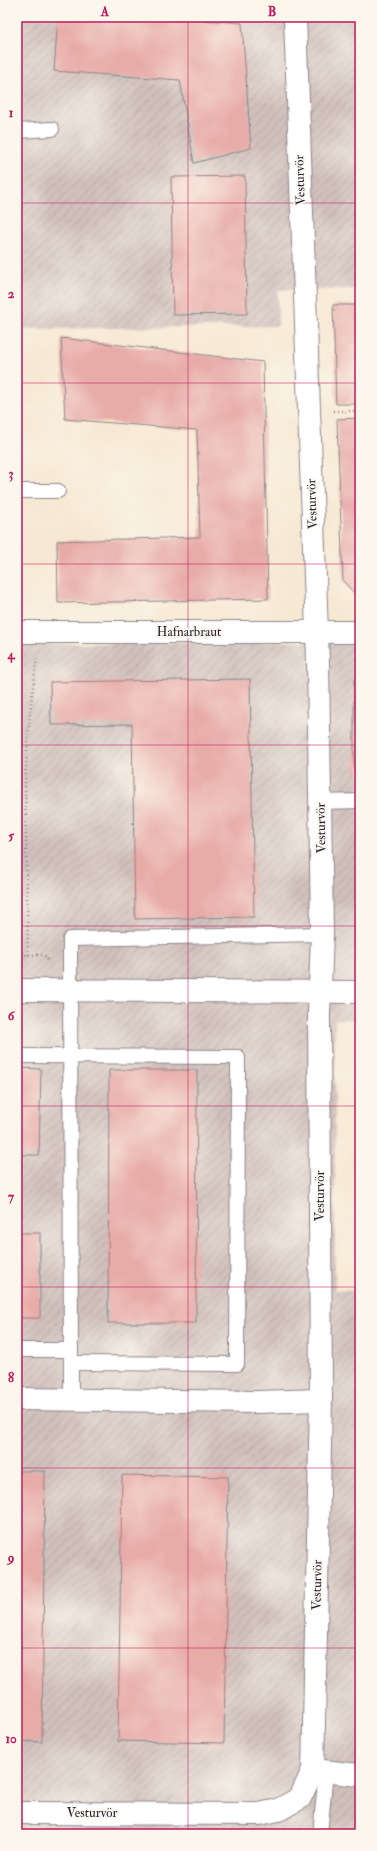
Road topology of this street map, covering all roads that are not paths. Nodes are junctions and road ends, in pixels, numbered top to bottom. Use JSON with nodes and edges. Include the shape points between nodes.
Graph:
{"nodes":[{"id":1,"x":295,"y":17,"type":"edge"},
{"id":2,"x":52,"y":129,"type":"dead end"},
{"id":3,"x":17,"y":131,"type":"edge"},
{"id":4,"x":17,"y":491,"type":"edge"},
{"id":5,"x":58,"y":491,"type":"dead end"},
{"id":6,"x":17,"y":632,"type":"edge"},
{"id":7,"x":316,"y":632,"type":"junction"},
{"id":8,"x":360,"y":632,"type":"edge"},
{"id":9,"x":360,"y":801,"type":"edge"},
{"id":10,"x":320,"y":802,"type":"junction"},
{"id":11,"x":322,"y":934,"type":"junction"},
{"id":12,"x":17,"y":990,"type":"edge"},
{"id":13,"x":70,"y":990,"type":"junction"},
{"id":14,"x":320,"y":992,"type":"junction"},
{"id":15,"x":360,"y":992,"type":"edge"},
{"id":16,"x":17,"y":1056,"type":"edge"},
{"id":17,"x":70,"y":1056,"type":"junction"},
{"id":18,"x":17,"y":1350,"type":"edge"},
{"id":19,"x":71,"y":1357,"type":"junction"},
{"id":20,"x":17,"y":1399,"type":"edge"},
{"id":21,"x":71,"y":1400,"type":"junction"},
{"id":22,"x":321,"y":1400,"type":"junction"},
{"id":23,"x":319,"y":1771,"type":"junction"},
{"id":24,"x":360,"y":1775,"type":"edge"},
{"id":25,"x":17,"y":1813,"type":"edge"},
{"id":26,"x":320,"y":1834,"type":"edge"}],
"edges":[{"from":1,"to":7,"type":"street","name":"Vesturvör"},
{"from":2,"to":3,"type":"lane"},
{"from":4,"to":5,"type":"lane"},
{"from":6,"to":7,"type":"street","name":"Hafnarbraut"},
{"from":7,"to":8,"type":"street","name":"Hafnarbraut"},
{"from":7,"to":10,"type":"street","name":"Vesturvör"},
{"from":9,"to":10,"type":"lane"},
{"from":10,"to":11,"type":"street","name":"Vesturvör"},
{"from":11,"to":13,"type":"lane","via":[[70,939]]},
{"from":11,"to":14,"type":"street","name":"Vesturvör"},
{"from":12,"to":13,"type":"street"},
{"from":13,"to":14,"type":"street"},
{"from":13,"to":17,"type":"lane"},
{"from":14,"to":15,"type":"street"},
{"from":14,"to":22,"type":"street","name":"Vesturvör"},
{"from":16,"to":17,"type":"lane"},
{"from":17,"to":19,"type":"lane"},
{"from":17,"to":19,"type":"lane","via":[[238,1057],[237,1364]]},
{"from":18,"to":19,"type":"lane"},
{"from":19,"to":21,"type":"lane"},
{"from":20,"to":21,"type":"street"},
{"from":21,"to":22,"type":"street"},
{"from":22,"to":23,"type":"street","name":"Vesturvör"},
{"from":23,"to":24,"type":"street"},
{"from":23,"to":25,"type":"street","name":"Vesturvör","via":[[300,1798],[278,1810],[259,1814]]},
{"from":23,"to":26,"type":"lane"}]}
